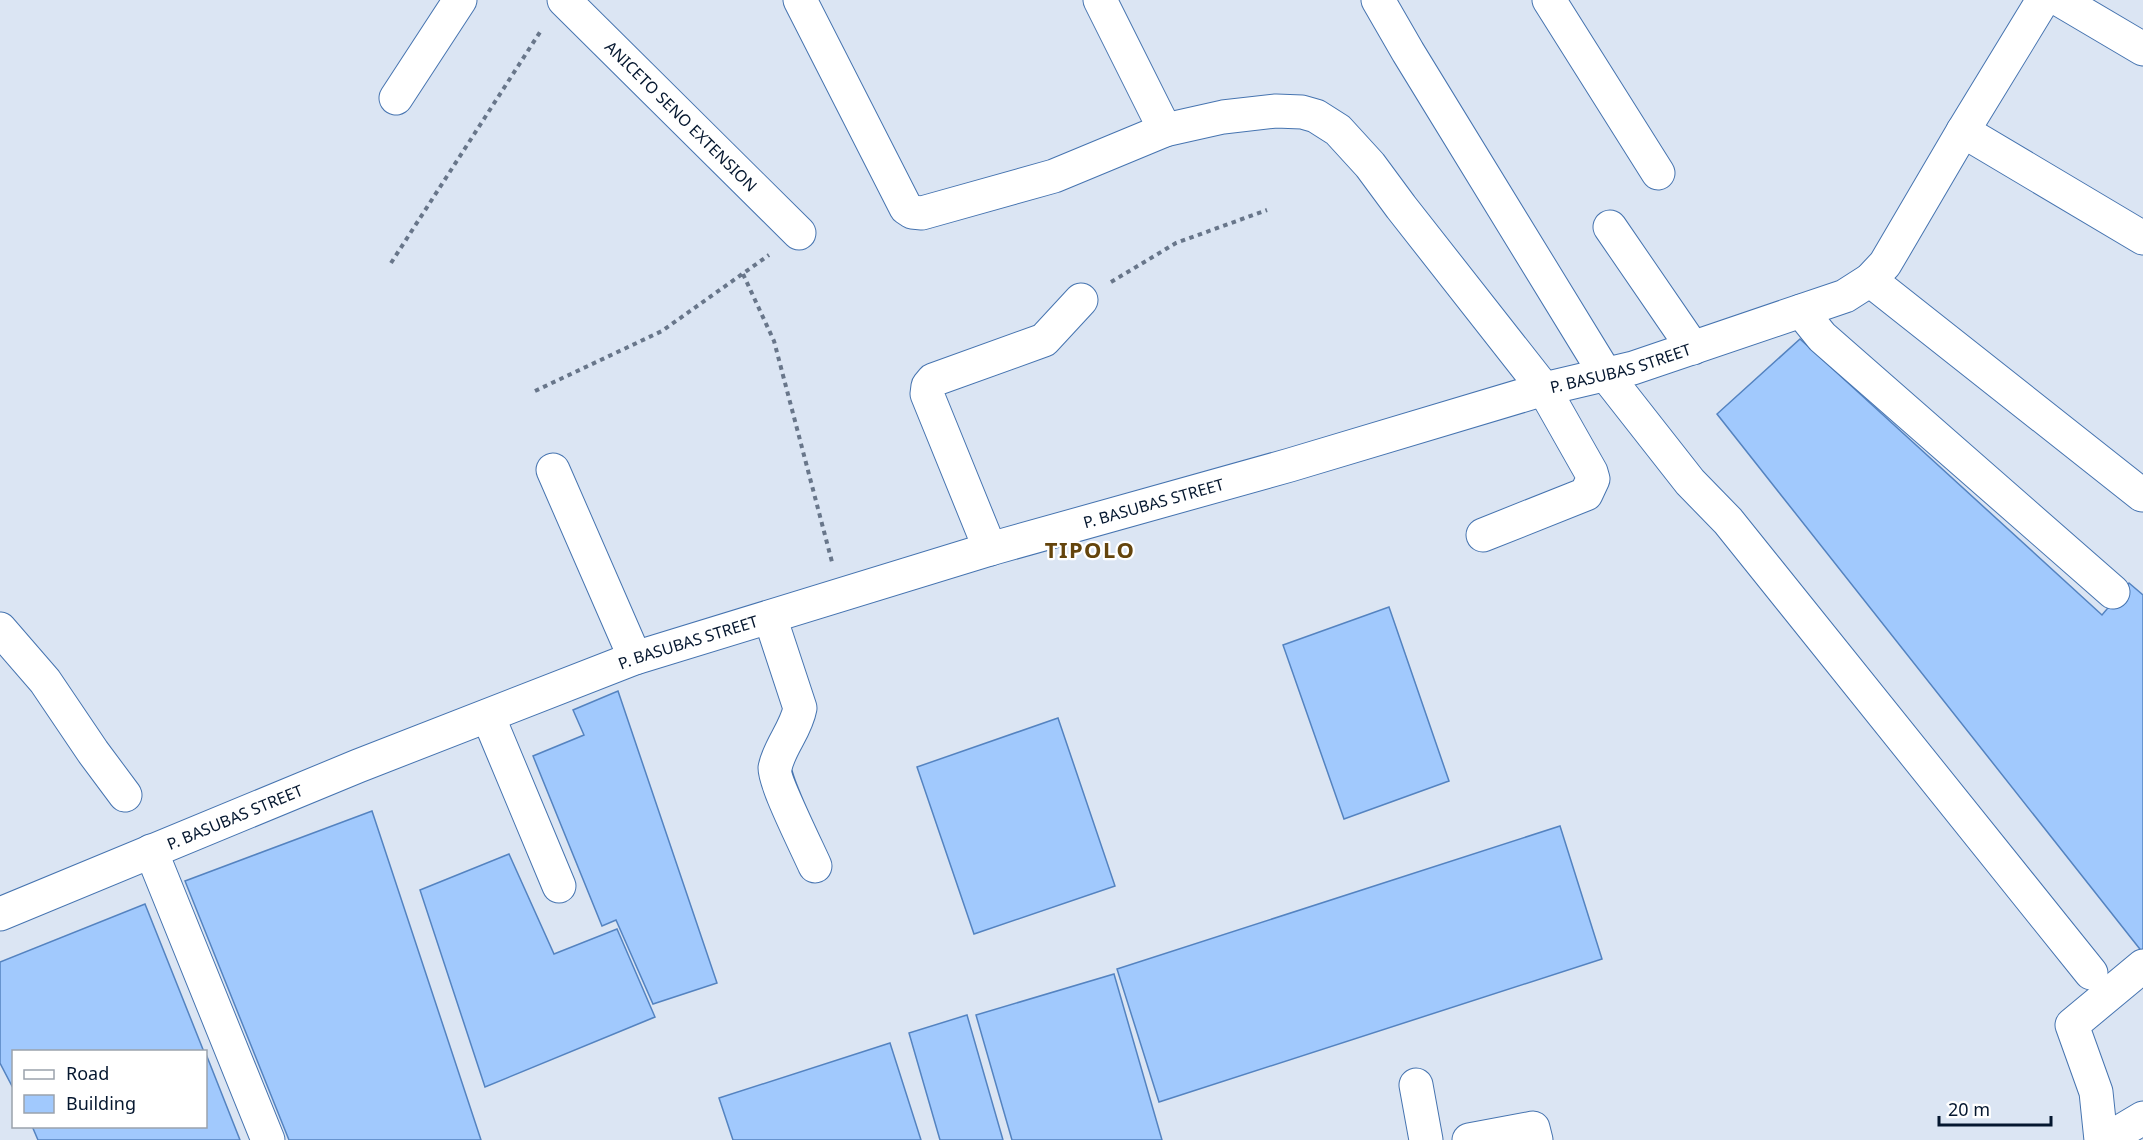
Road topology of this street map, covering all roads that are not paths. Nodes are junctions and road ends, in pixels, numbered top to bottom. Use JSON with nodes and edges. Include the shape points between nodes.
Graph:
{"nodes":[{"id":1,"x":460,"y":0,"type":"edge"},
{"id":2,"x":800,"y":0,"type":"edge"},
{"id":3,"x":1100,"y":0,"type":"edge"},
{"id":4,"x":1378,"y":0,"type":"edge"},
{"id":5,"x":1549,"y":0,"type":"edge"},
{"id":6,"x":2043,"y":0,"type":"edge"},
{"id":7,"x":2060,"y":0,"type":"edge"},
{"id":8,"x":556,"y":10,"type":"edge"},
{"id":9,"x":2143,"y":48,"type":"edge"},
{"id":10,"x":396,"y":98,"type":"dead end"},
{"id":11,"x":1165,"y":130,"type":"junction"},
{"id":12,"x":1963,"y":130,"type":"junction"},
{"id":13,"x":1658,"y":173,"type":"dead end"},
{"id":14,"x":1610,"y":227,"type":"dead end"},
{"id":15,"x":799,"y":233,"type":"road end"},
{"id":16,"x":2143,"y":238,"type":"edge"},
{"id":17,"x":1870,"y":280,"type":"junction"},
{"id":18,"x":1081,"y":300,"type":"road end"},
{"id":19,"x":1801,"y":311,"type":"junction"},
{"id":20,"x":1693,"y":348,"type":"junction"},
{"id":21,"x":1606,"y":375,"type":"junction"},
{"id":22,"x":1544,"y":389,"type":"junction"},
{"id":23,"x":553,"y":470,"type":"dead end"},
{"id":24,"x":2142,"y":495,"type":"edge"},
{"id":25,"x":1483,"y":535,"type":"dead end"},
{"id":26,"x":990,"y":549,"type":"junction"},
{"id":27,"x":2113,"y":592,"type":"dead end"},
{"id":28,"x":770,"y":617,"type":"junction"},
{"id":29,"x":0,"y":629,"type":"edge"},
{"id":30,"x":635,"y":658,"type":"junction"},
{"id":31,"x":488,"y":716,"type":"junction"},
{"id":32,"x":126,"y":795,"type":"dead end"},
{"id":33,"x":151,"y":851,"type":"junction"},
{"id":34,"x":815,"y":866,"type":"dead end"},
{"id":35,"x":559,"y":886,"type":"dead end"},
{"id":36,"x":0,"y":914,"type":"edge"},
{"id":37,"x":2143,"y":966,"type":"edge"},
{"id":38,"x":2091,"y":973,"type":"dead end"},
{"id":39,"x":1416,"y":1085,"type":"dead end"},
{"id":40,"x":2143,"y":1118,"type":"edge"},
{"id":41,"x":268,"y":1140,"type":"edge"},
{"id":42,"x":1426,"y":1140,"type":"edge"},
{"id":43,"x":1469,"y":1140,"type":"edge"},
{"id":44,"x":1536,"y":1140,"type":"edge"},
{"id":45,"x":2102,"y":1140,"type":"edge"},
{"id":46,"x":2106,"y":1140,"type":"edge"}],
"edges":[{"from":1,"to":10,"type":"street"},
{"from":2,"to":11,"type":"street","via":[[906,208],[912,212],[922,213],[1054,176]]},
{"from":3,"to":11,"type":"street"},
{"from":4,"to":21,"type":"street"},
{"from":5,"to":13,"type":"street"},
{"from":6,"to":12,"type":"street","name":"P. BASUBAS STREET"},
{"from":7,"to":9,"type":"street"},
{"from":8,"to":15,"type":"street","name":"ANICETO SENO EXTENSION"},
{"from":11,"to":22,"type":"street","via":[[1223,117],[1276,111],[1302,112],[1329,123],[1370,165]]},
{"from":12,"to":16,"type":"street"},
{"from":12,"to":17,"type":"street","name":"P. BASUBAS STREET","via":[[1885,264]]},
{"from":14,"to":20,"type":"street"},
{"from":17,"to":19,"type":"street","name":"P. BASUBAS STREET","via":[[1845,296]]},
{"from":17,"to":24,"type":"street"},
{"from":18,"to":26,"type":"street","via":[[1044,340],[933,380],[928,386],[927,394]]},
{"from":19,"to":20,"type":"street","name":"P. BASUBAS STREET"},
{"from":19,"to":27,"type":"street","via":[[1822,337]]},
{"from":20,"to":21,"type":"street","name":"P. BASUBAS STREET"},
{"from":21,"to":22,"type":"street","name":"P. BASUBAS STREET"},
{"from":21,"to":38,"type":"street"},
{"from":22,"to":25,"type":"street","via":[[1591,472],[1591,484],[1586,494]]},
{"from":22,"to":26,"type":"street","name":"P. BASUBAS STREET"},
{"from":23,"to":30,"type":"street"},
{"from":26,"to":28,"type":"street","name":"P. BASUBAS STREET"},
{"from":28,"to":30,"type":"street","name":"P. BASUBAS STREET"},
{"from":28,"to":34,"type":"street","via":[[800,708],[775,775]]},
{"from":29,"to":32,"type":"street","via":[[45,681]]},
{"from":30,"to":31,"type":"street","name":"P. BASUBAS STREET"},
{"from":31,"to":33,"type":"street","name":"P. BASUBAS STREET"},
{"from":31,"to":35,"type":"street"},
{"from":33,"to":36,"type":"street","name":"P. BASUBAS STREET"},
{"from":33,"to":41,"type":"street"},
{"from":37,"to":45,"type":"street","via":[[2072,1025],[2096,1092]]},
{"from":39,"to":42,"type":"street"},
{"from":40,"to":46,"type":"street"},
{"from":43,"to":44,"type":"street","via":[[1533,1128]]}]}
